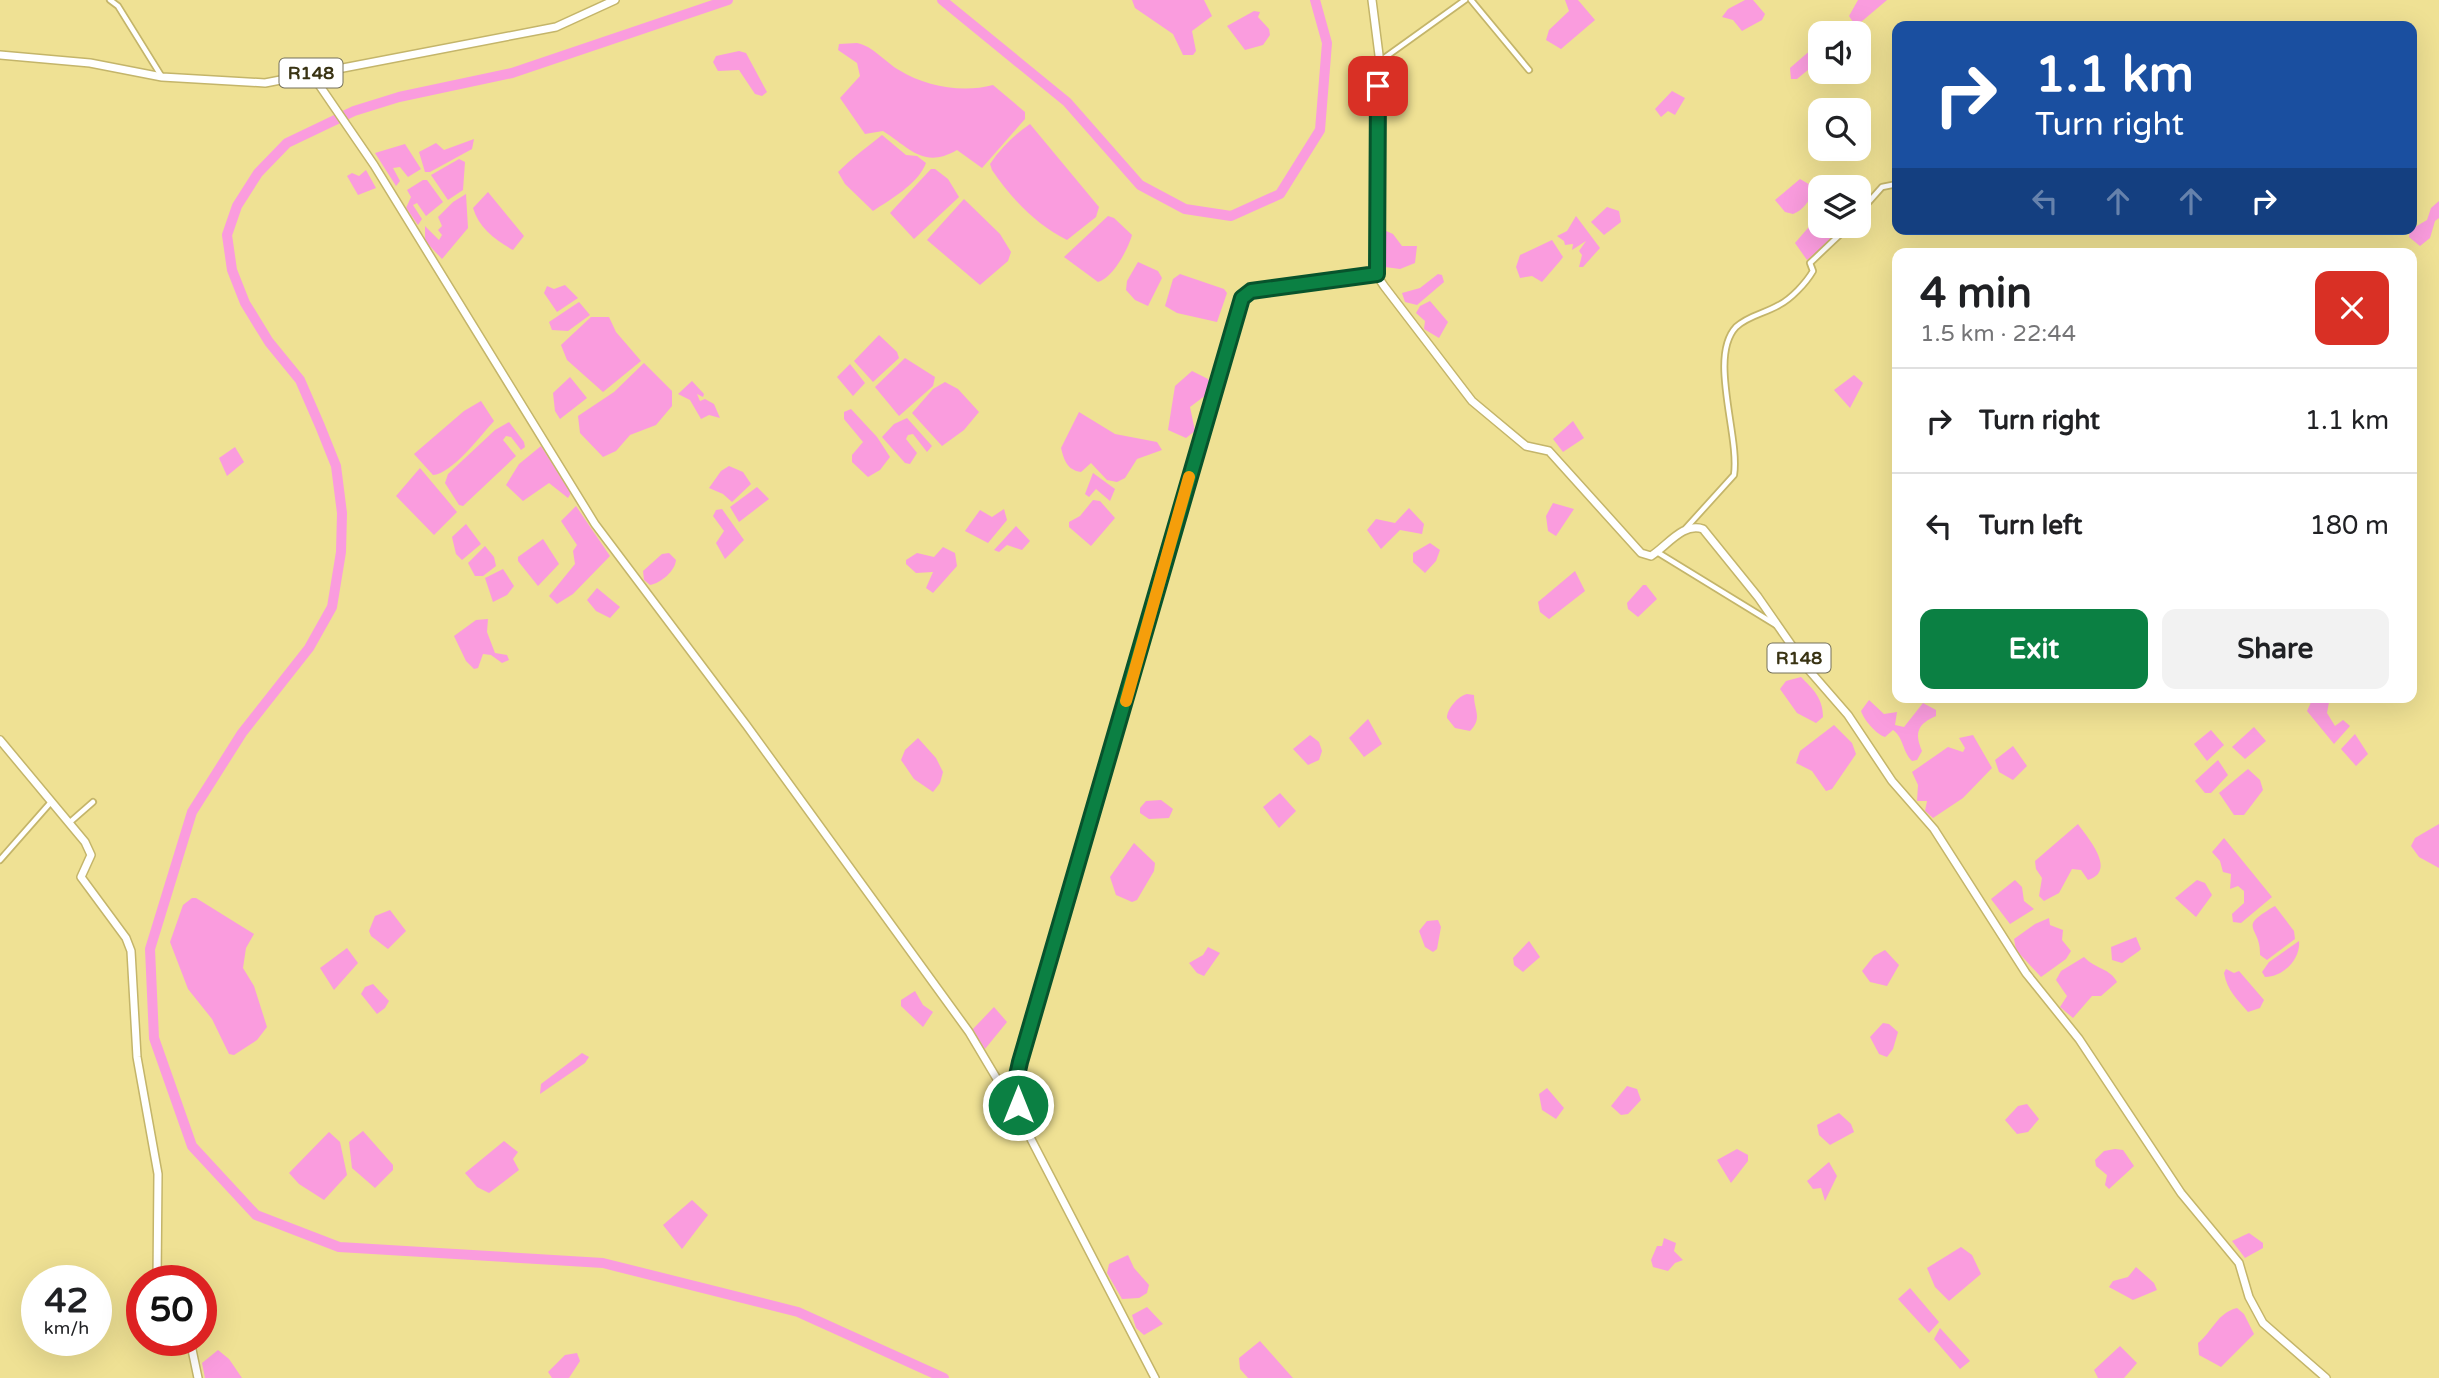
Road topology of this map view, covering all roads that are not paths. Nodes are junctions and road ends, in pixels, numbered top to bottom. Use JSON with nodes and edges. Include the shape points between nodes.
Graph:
{"nodes":[{"id":1,"x":110,"y":0,"type":"edge"},
{"id":2,"x":615,"y":0,"type":"edge"},
{"id":3,"x":1372,"y":0,"type":"edge"},
{"id":4,"x":1465,"y":0,"type":"edge"},
{"id":5,"x":1471,"y":0,"type":"edge"},
{"id":6,"x":0,"y":55,"type":"edge"},
{"id":7,"x":1379,"y":62,"type":"junction"},
{"id":8,"x":1529,"y":70,"type":"dead end"},
{"id":9,"x":311,"y":73,"type":"junction"},
{"id":10,"x":162,"y":76,"type":"junction"},
{"id":11,"x":1892,"y":185,"type":"edge"},
{"id":12,"x":1871,"y":199,"type":"edge"},
{"id":13,"x":1836,"y":238,"type":"edge"},
{"id":14,"x":1377,"y":274,"type":"junction"},
{"id":15,"x":1684,"y":531,"type":"junction"},
{"id":16,"x":1657,"y":552,"type":"junction"},
{"id":17,"x":1776,"y":625,"type":"junction"},
{"id":18,"x":0,"y":740,"type":"edge"},
{"id":19,"x":51,"y":802,"type":"junction"},
{"id":20,"x":93,"y":802,"type":"dead end"},
{"id":21,"x":69,"y":823,"type":"junction"},
{"id":22,"x":0,"y":860,"type":"edge"},
{"id":23,"x":1019,"y":1116,"type":"junction"},
{"id":24,"x":157,"y":1265,"type":"edge"},
{"id":25,"x":193,"y":1356,"type":"edge"},
{"id":26,"x":198,"y":1378,"type":"edge"},
{"id":27,"x":1155,"y":1378,"type":"edge"},
{"id":28,"x":2326,"y":1378,"type":"edge"}],
"edges":[{"from":1,"to":10,"type":"street"},
{"from":2,"to":9,"type":"main road","number":"R148","via":[[556,27]]},
{"from":3,"to":7,"type":"main road"},
{"from":4,"to":7,"type":"street"},
{"from":5,"to":8,"type":"street"},
{"from":6,"to":10,"type":"main road","number":"R148","via":[[90,63]]},
{"from":7,"to":14,"type":"main road"},
{"from":9,"to":10,"type":"main road","number":"R148","via":[[265,83]]},
{"from":9,"to":23,"type":"main road","via":[[416,232],[595,524],[961,1020]]},
{"from":11,"to":12,"type":"street","via":[[1882,187]]},
{"from":13,"to":15,"type":"street","via":[[1810,262],[1813,271],[1793,294],[1782,304],[1752,315],[1729,337],[1727,406],[1734,475]]},
{"from":14,"to":16,"type":"main road","via":[[1472,401],[1526,446],[1549,451],[1641,553],[1651,556]]},
{"from":14,"to":23,"type":"main road","via":[[1251,291],[1242,298],[1020,1062],[1016,1080]]},
{"from":15,"to":16,"type":"main road"},
{"from":15,"to":17,"type":"main road","number":"R148","via":[[1703,529]]},
{"from":16,"to":17,"type":"street"},
{"from":17,"to":28,"type":"main road","number":"R148","via":[[1848,715],[1892,781],[1928,820],[2026,973],[2079,1039],[2181,1193],[2239,1263],[2263,1323]]},
{"from":18,"to":19,"type":"main road"},
{"from":19,"to":21,"type":"main road"},
{"from":19,"to":22,"type":"street"},
{"from":20,"to":21,"type":"street"},
{"from":21,"to":24,"type":"main road","via":[[90,850],[80,877],[131,951],[137,1057],[158,1174]]},
{"from":23,"to":27,"type":"main road"},
{"from":25,"to":26,"type":"main road"}]}
